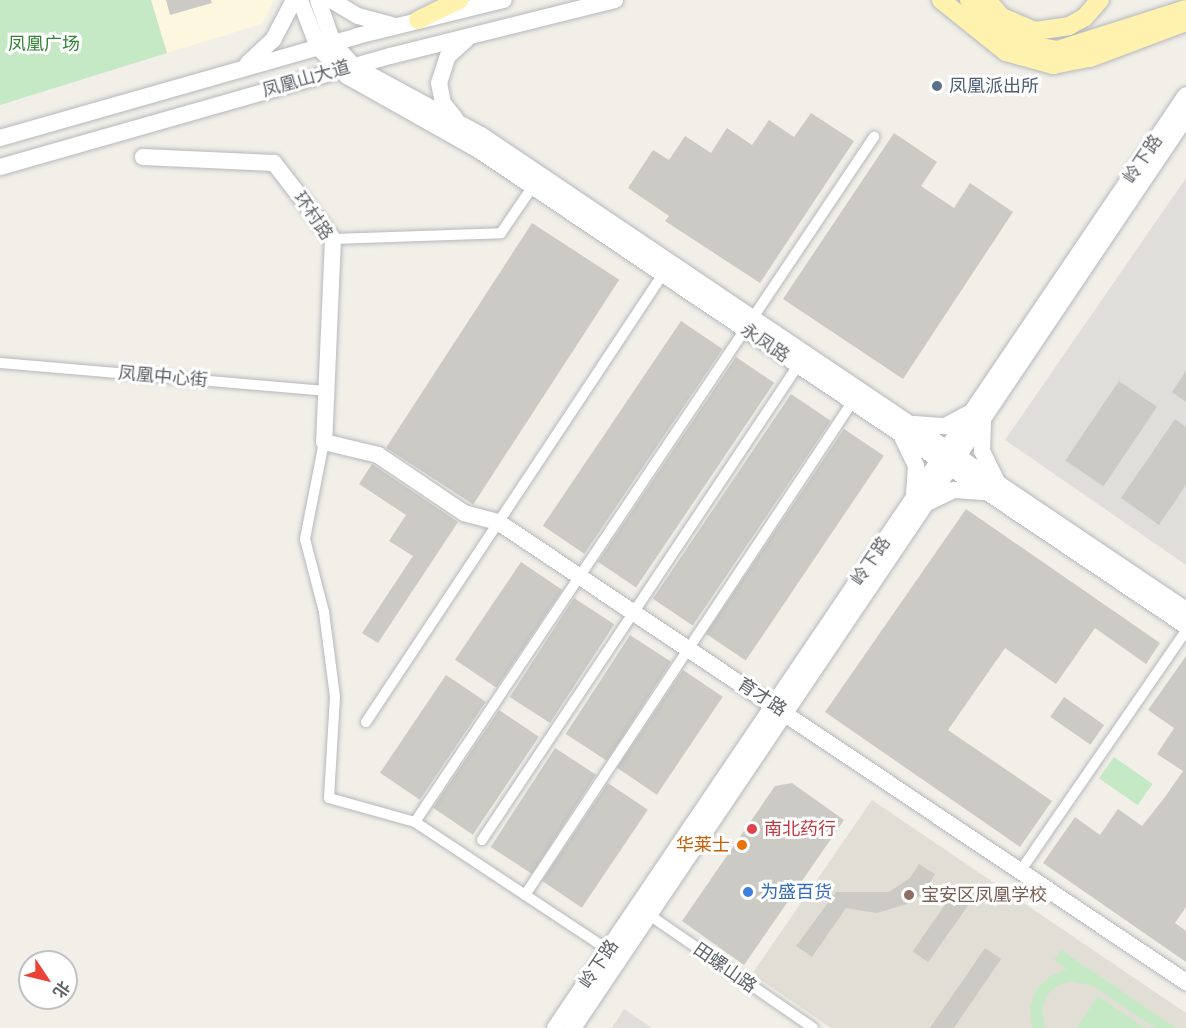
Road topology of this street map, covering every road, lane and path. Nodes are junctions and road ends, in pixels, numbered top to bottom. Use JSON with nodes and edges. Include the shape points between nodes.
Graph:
{"nodes":[{"id":1,"x":294,"y":0,"type":"edge"},
{"id":2,"x":300,"y":0,"type":"edge"},
{"id":3,"x":318,"y":0,"type":"edge"},
{"id":4,"x":331,"y":0,"type":"edge"},
{"id":5,"x":459,"y":0,"type":"edge"},
{"id":6,"x":504,"y":0,"type":"edge"},
{"id":7,"x":615,"y":0,"type":"edge"},
{"id":8,"x":941,"y":0,"type":"edge"},
{"id":9,"x":969,"y":0,"type":"edge"},
{"id":10,"x":987,"y":0,"type":"edge"},
{"id":11,"x":1100,"y":0,"type":"edge"},
{"id":12,"x":1184,"y":14,"type":"edge"},
{"id":13,"x":418,"y":20,"type":"junction"},
{"id":14,"x":398,"y":26,"type":"junction"},
{"id":15,"x":470,"y":36,"type":"junction"},
{"id":16,"x":326,"y":45,"type":"junction"},
{"id":17,"x":346,"y":68,"type":"junction"},
{"id":18,"x":237,"y":70,"type":"junction"},
{"id":19,"x":1186,"y":95,"type":"edge"},
{"id":20,"x":1186,"y":117,"type":"edge"},
{"id":21,"x":460,"y":123,"type":"junction"},
{"id":22,"x":0,"y":130,"type":"edge"},
{"id":23,"x":25,"y":131,"type":"junction"},
{"id":24,"x":874,"y":137,"type":"dead end"},
{"id":25,"x":0,"y":138,"type":"edge"},
{"id":26,"x":143,"y":157,"type":"dead end"},
{"id":27,"x":0,"y":167,"type":"edge"},
{"id":28,"x":533,"y":186,"type":"junction"},
{"id":29,"x":333,"y":239,"type":"junction"},
{"id":30,"x":667,"y":269,"type":"junction"},
{"id":31,"x":748,"y":324,"type":"junction"},
{"id":32,"x":802,"y":360,"type":"junction"},
{"id":33,"x":0,"y":363,"type":"edge"},
{"id":34,"x":326,"y":391,"type":"junction"},
{"id":35,"x":856,"y":396,"type":"junction"},
{"id":36,"x":982,"y":409,"type":"junction"},
{"id":37,"x":896,"y":423,"type":"junction"},
{"id":38,"x":324,"y":442,"type":"junction"},
{"id":39,"x":948,"y":458,"type":"junction"},
{"id":40,"x":998,"y":492,"type":"junction"},
{"id":41,"x":916,"y":507,"type":"junction"},
{"id":42,"x":498,"y":522,"type":"junction"},
{"id":43,"x":579,"y":576,"type":"junction"},
{"id":44,"x":1186,"y":610,"type":"edge"},
{"id":45,"x":634,"y":612,"type":"junction"},
{"id":46,"x":1186,"y":626,"type":"edge"},
{"id":47,"x":1186,"y":631,"type":"edge"},
{"id":48,"x":689,"y":648,"type":"junction"},
{"id":49,"x":780,"y":708,"type":"junction"},
{"id":50,"x":366,"y":722,"type":"dead end"},
{"id":51,"x":415,"y":822,"type":"junction"},
{"id":52,"x":482,"y":840,"type":"dead end"},
{"id":53,"x":1021,"y":870,"type":"junction"},
{"id":54,"x":525,"y":895,"type":"junction"},
{"id":55,"x":643,"y":911,"type":"junction"},
{"id":56,"x":614,"y":954,"type":"junction"},
{"id":57,"x":1186,"y":982,"type":"edge"},
{"id":58,"x":555,"y":1028,"type":"edge"},
{"id":59,"x":573,"y":1028,"type":"edge"},
{"id":60,"x":813,"y":1028,"type":"edge"}],
"edges":[{"from":1,"to":18,"type":"street","via":[[273,40]]},
{"from":2,"to":16,"type":"street"},
{"from":3,"to":16,"type":"street"},
{"from":4,"to":14,"type":"street","via":[[365,19]]},
{"from":5,"to":13,"type":"main road"},
{"from":6,"to":13,"type":"street","name":"凤凰山大道"},
{"from":7,"to":15,"type":"street","name":"凤凰山大道"},
{"from":8,"to":12,"type":"main road","via":[[1006,52],[1053,65],[1090,58]]},
{"from":9,"to":12,"type":"main road","via":[[996,31],[1035,49],[1057,50]]},
{"from":10,"to":11,"type":"main road","via":[[1002,17],[1035,31],[1069,26],[1085,17]]},
{"from":13,"to":14,"type":"street","name":"凤凰山大道"},
{"from":14,"to":16,"type":"street","name":"凤凰山大道"},
{"from":15,"to":17,"type":"street","name":"凤凰山大道"},
{"from":15,"to":21,"type":"street","via":[[448,56],[439,82],[443,103]]},
{"from":16,"to":17,"type":"street"},
{"from":16,"to":18,"type":"street","name":"凤凰山大道"},
{"from":17,"to":21,"type":"street","name":"永凤路"},
{"from":17,"to":27,"type":"street","name":"凤凰山大道"},
{"from":17,"to":28,"type":"street","name":"永凤路"},
{"from":18,"to":23,"type":"street","name":"凤凰山大道"},
{"from":19,"to":36,"type":"street","name":"岭下路"},
{"from":20,"to":36,"type":"street","name":"岭下路"},
{"from":21,"to":30,"type":"street","name":"永凤路"},
{"from":22,"to":23,"type":"street"},
{"from":23,"to":25,"type":"street","name":"凤凰山大道"},
{"from":24,"to":31,"type":"street"},
{"from":26,"to":29,"type":"street","name":"环村路","via":[[274,163]]},
{"from":28,"to":29,"type":"street","via":[[501,233]]},
{"from":28,"to":30,"type":"street","name":"永凤路"},
{"from":29,"to":34,"type":"street","name":"环村路"},
{"from":30,"to":31,"type":"street","name":"永凤路"},
{"from":30,"to":42,"type":"street"},
{"from":31,"to":32,"type":"street","name":"永凤路"},
{"from":31,"to":43,"type":"street"},
{"from":32,"to":35,"type":"street","name":"永凤路"},
{"from":32,"to":45,"type":"street"},
{"from":33,"to":34,"type":"street","name":"凤凰中心街"},
{"from":34,"to":38,"type":"street","name":"环村路"},
{"from":35,"to":37,"type":"street","name":"永凤路"},
{"from":35,"to":48,"type":"street"},
{"from":36,"to":37,"type":"street","via":[[938,427]]},
{"from":36,"to":39,"type":"street","name":"岭下路"},
{"from":36,"to":40,"type":"street","via":[[982,452]]},
{"from":37,"to":39,"type":"street","name":"永凤路"},
{"from":37,"to":41,"type":"street","via":[[916,466]]},
{"from":38,"to":42,"type":"street","name":"育才路","via":[[378,456],[464,513]]},
{"from":38,"to":51,"type":"street","via":[[305,539],[324,612],[335,697],[329,798]]},
{"from":39,"to":40,"type":"street","name":"永凤路"},
{"from":39,"to":41,"type":"street","name":"岭下路"},
{"from":40,"to":41,"type":"street","via":[[954,490]]},
{"from":40,"to":44,"type":"street","name":"永凤路"},
{"from":40,"to":46,"type":"street","name":"永凤路"},
{"from":41,"to":49,"type":"street","name":"岭下路"},
{"from":42,"to":43,"type":"street","name":"育才路"},
{"from":42,"to":50,"type":"street"},
{"from":43,"to":45,"type":"street","name":"育才路"},
{"from":43,"to":51,"type":"street"},
{"from":45,"to":48,"type":"street","name":"育才路"},
{"from":45,"to":52,"type":"street"},
{"from":47,"to":53,"type":"street"},
{"from":48,"to":49,"type":"street","name":"育才路"},
{"from":48,"to":54,"type":"street"},
{"from":49,"to":53,"type":"street","name":"育才路"},
{"from":49,"to":55,"type":"street","name":"岭下路"},
{"from":51,"to":54,"type":"street"},
{"from":53,"to":57,"type":"street","name":"育才路"},
{"from":54,"to":56,"type":"street"},
{"from":55,"to":56,"type":"street","name":"岭下路"},
{"from":55,"to":60,"type":"street","name":"田螺山路"},
{"from":56,"to":58,"type":"street","name":"岭下路"},
{"from":56,"to":59,"type":"street","name":"岭下路"}]}
